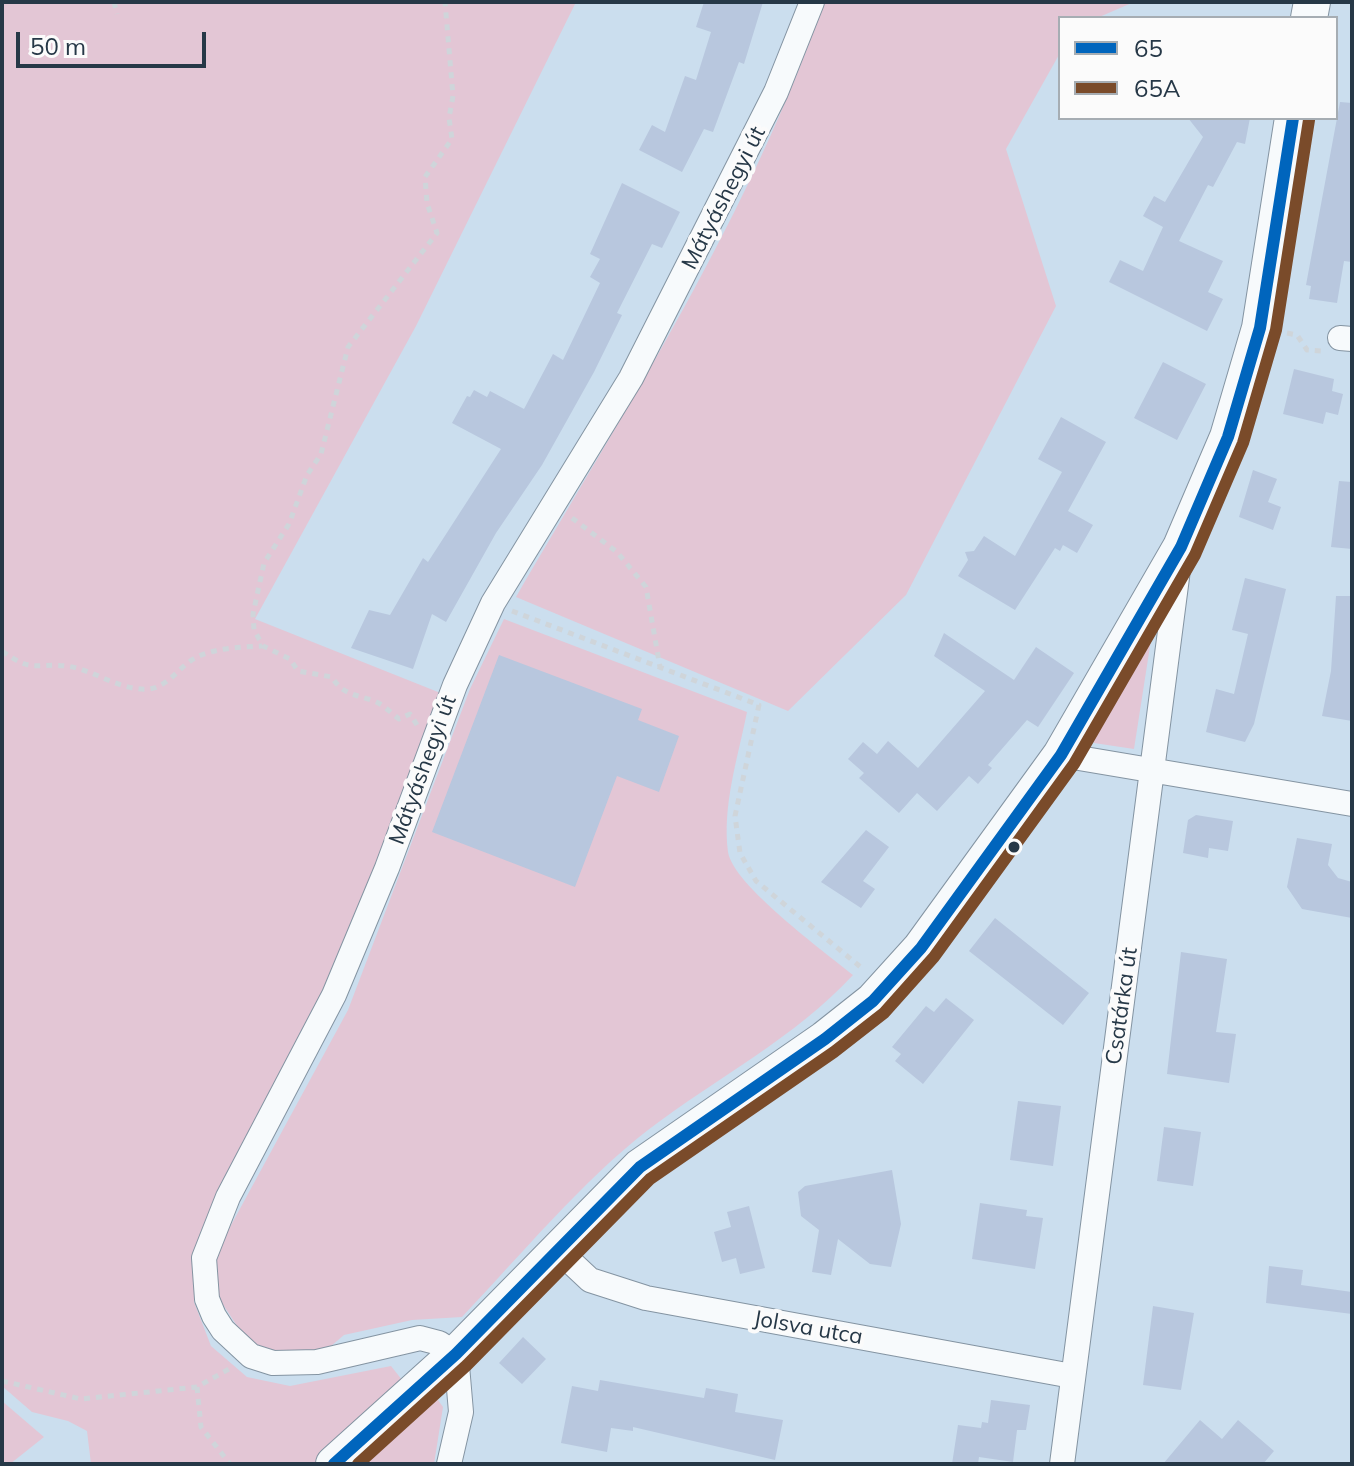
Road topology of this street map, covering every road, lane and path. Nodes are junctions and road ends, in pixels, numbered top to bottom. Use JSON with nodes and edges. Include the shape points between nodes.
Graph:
{"nodes":[{"id":1,"x":114,"y":2,"type":"edge"},
{"id":2,"x":445,"y":2,"type":"edge"},
{"id":3,"x":812,"y":2,"type":"edge"},
{"id":4,"x":117,"y":14,"type":"dead end"},
{"id":5,"x":1293,"y":120,"type":"edge"},
{"id":6,"x":554,"y":507,"type":"junction"},
{"id":7,"x":1181,"y":547,"type":"junction"},
{"id":8,"x":493,"y":603,"type":"junction"},
{"id":9,"x":263,"y":646,"type":"junction"},
{"id":10,"x":2,"y":651,"type":"edge"},
{"id":11,"x":660,"y":667,"type":"junction"},
{"id":12,"x":431,"y":747,"type":"junction"},
{"id":13,"x":1061,"y":755,"type":"junction"},
{"id":14,"x":1154,"y":769,"type":"junction"},
{"id":15,"x":1352,"y":804,"type":"edge"},
{"id":16,"x":885,"y":987,"type":"junction"},
{"id":17,"x":557,"y":1249,"type":"junction"},
{"id":18,"x":456,"y":1354,"type":"junction"},
{"id":19,"x":251,"y":1356,"type":"junction"},
{"id":20,"x":1072,"y":1376,"type":"junction"},
{"id":21,"x":2,"y":1381,"type":"edge"},
{"id":22,"x":197,"y":1387,"type":"junction"},
{"id":23,"x":230,"y":1464,"type":"edge"},
{"id":24,"x":334,"y":1464,"type":"edge"},
{"id":25,"x":449,"y":1464,"type":"edge"},
{"id":26,"x":1062,"y":1464,"type":"edge"}],
"edges":[{"from":1,"to":4,"type":"path"},
{"from":2,"to":9,"type":"path","via":[[452,139],[428,171],[424,187],[437,233],[348,347],[321,454],[307,475],[289,524],[264,563],[253,614]]},
{"from":3,"to":6,"type":"street","name":"Mátyáshegyi út","via":[[776,92],[698,250],[631,378]]},
{"from":5,"to":7,"type":"street","via":[[1260,328],[1228,437]]},
{"from":6,"to":8,"type":"street","name":"Mátyáshegyi út"},
{"from":6,"to":11,"type":"path","via":[[617,552],[646,587]]},
{"from":7,"to":13,"type":"street"},
{"from":7,"to":14,"type":"street","name":"Csatárka út"},
{"from":8,"to":11,"type":"path"},
{"from":8,"to":12,"type":"street","name":"Mátyáshegyi út"},
{"from":9,"to":10,"type":"path","via":[[193,658],[184,670],[152,689],[112,684],[68,666],[24,667]]},
{"from":9,"to":12,"type":"path","via":[[290,659],[298,671],[332,677],[339,689],[376,701],[399,719],[410,714]]},
{"from":11,"to":16,"type":"path","via":[[759,705],[735,816],[740,853],[756,881]]},
{"from":12,"to":19,"type":"street","name":"Mátyáshegyi út","via":[[339,984],[228,1197],[204,1258],[207,1299],[214,1316]]},
{"from":13,"to":14,"type":"street"},
{"from":13,"to":16,"type":"street","via":[[921,948]]},
{"from":14,"to":15,"type":"street"},
{"from":14,"to":20,"type":"street","name":"Csatárka út"},
{"from":16,"to":17,"type":"street","via":[[825,1039],[640,1167]]},
{"from":17,"to":18,"type":"street"},
{"from":17,"to":20,"type":"street","name":"Jolsva utca","via":[[590,1280],[646,1298]]},
{"from":18,"to":19,"type":"street","via":[[420,1338],[317,1362],[273,1363]]},
{"from":18,"to":24,"type":"street"},
{"from":18,"to":25,"type":"street","via":[[461,1412]]},
{"from":19,"to":22,"type":"path"},
{"from":20,"to":26,"type":"street","name":"Csatárka út"},
{"from":21,"to":22,"type":"path","via":[[81,1399]]},
{"from":22,"to":23,"type":"path","via":[[201,1427]]}]}
